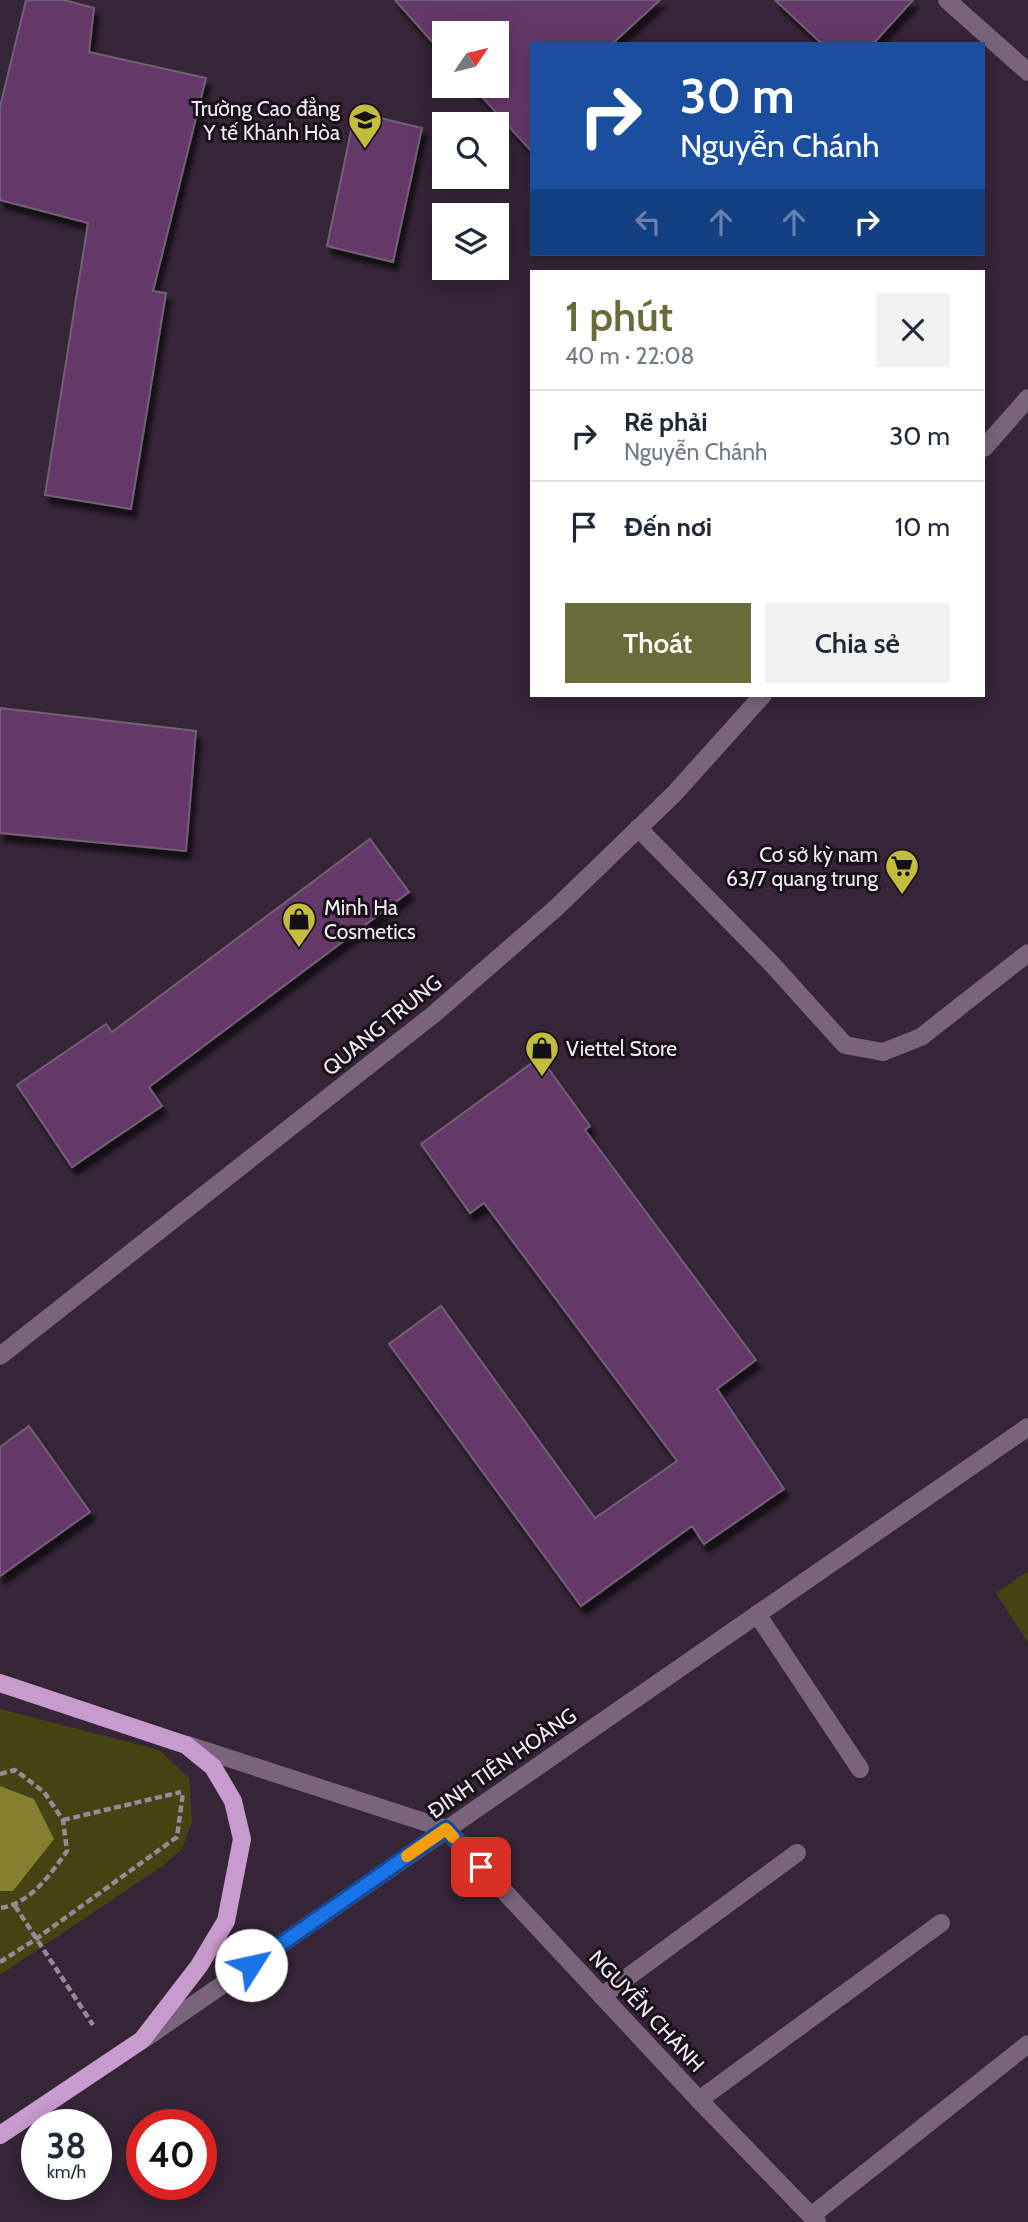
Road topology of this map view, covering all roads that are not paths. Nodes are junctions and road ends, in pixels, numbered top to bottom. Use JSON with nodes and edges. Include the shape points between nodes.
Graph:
{"nodes":[{"id":1,"x":947,"y":0,"type":"edge"},
{"id":2,"x":1028,"y":72,"type":"edge"},
{"id":3,"x":1028,"y":398,"type":"edge"},
{"id":4,"x":985,"y":447,"type":"edge"},
{"id":5,"x":761,"y":697,"type":"edge"},
{"id":6,"x":638,"y":828,"type":"junction"},
{"id":7,"x":1028,"y":953,"type":"edge"},
{"id":8,"x":0,"y":1356,"type":"edge"},
{"id":9,"x":1028,"y":1427,"type":"edge"},
{"id":10,"x":757,"y":1614,"type":"junction"},
{"id":11,"x":0,"y":1683,"type":"edge"},
{"id":12,"x":186,"y":1745,"type":"junction"},
{"id":13,"x":860,"y":1769,"type":"dead end"},
{"id":14,"x":446,"y":1829,"type":"junction"},
{"id":15,"x":797,"y":1853,"type":"dead end"},
{"id":16,"x":941,"y":1923,"type":"dead end"},
{"id":17,"x":602,"y":1996,"type":"junction"},
{"id":18,"x":142,"y":2040,"type":"junction"},
{"id":19,"x":1028,"y":2044,"type":"edge"},
{"id":20,"x":699,"y":2100,"type":"junction"},
{"id":21,"x":0,"y":2135,"type":"edge"},
{"id":22,"x":814,"y":2219,"type":"edge"}],
"edges":[{"from":1,"to":2,"type":"street"},
{"from":3,"to":4,"type":"street"},
{"from":5,"to":6,"type":"street","name":"QUANG TRUNG"},
{"from":6,"to":7,"type":"street","via":[[845,1045],[883,1052],[921,1037]]},
{"from":6,"to":8,"type":"street","name":"QUANG TRUNG","via":[[556,908],[434,1014]]},
{"from":9,"to":10,"type":"street","name":"ĐINH TIÊN HOÀNG"},
{"from":10,"to":13,"type":"street"},
{"from":10,"to":14,"type":"street","name":"ĐINH TIÊN HOÀNG"},
{"from":11,"to":12,"type":"main road"},
{"from":12,"to":14,"type":"street"},
{"from":12,"to":18,"type":"main road","via":[[213,1767],[233,1801],[242,1839],[226,1922],[199,1966]]},
{"from":14,"to":17,"type":"street","name":"NGUYỄN CHÁNH"},
{"from":14,"to":18,"type":"street","name":"ĐINH TIÊN HOÀNG"},
{"from":15,"to":17,"type":"street"},
{"from":16,"to":20,"type":"street"},
{"from":17,"to":20,"type":"street","name":"NGUYỄN CHÁNH"},
{"from":18,"to":21,"type":"main road","name":"ĐINH TIÊN HOÀNG"},
{"from":19,"to":22,"type":"street"},
{"from":20,"to":22,"type":"street","name":"NGUYỄN CHÁNH"}]}
